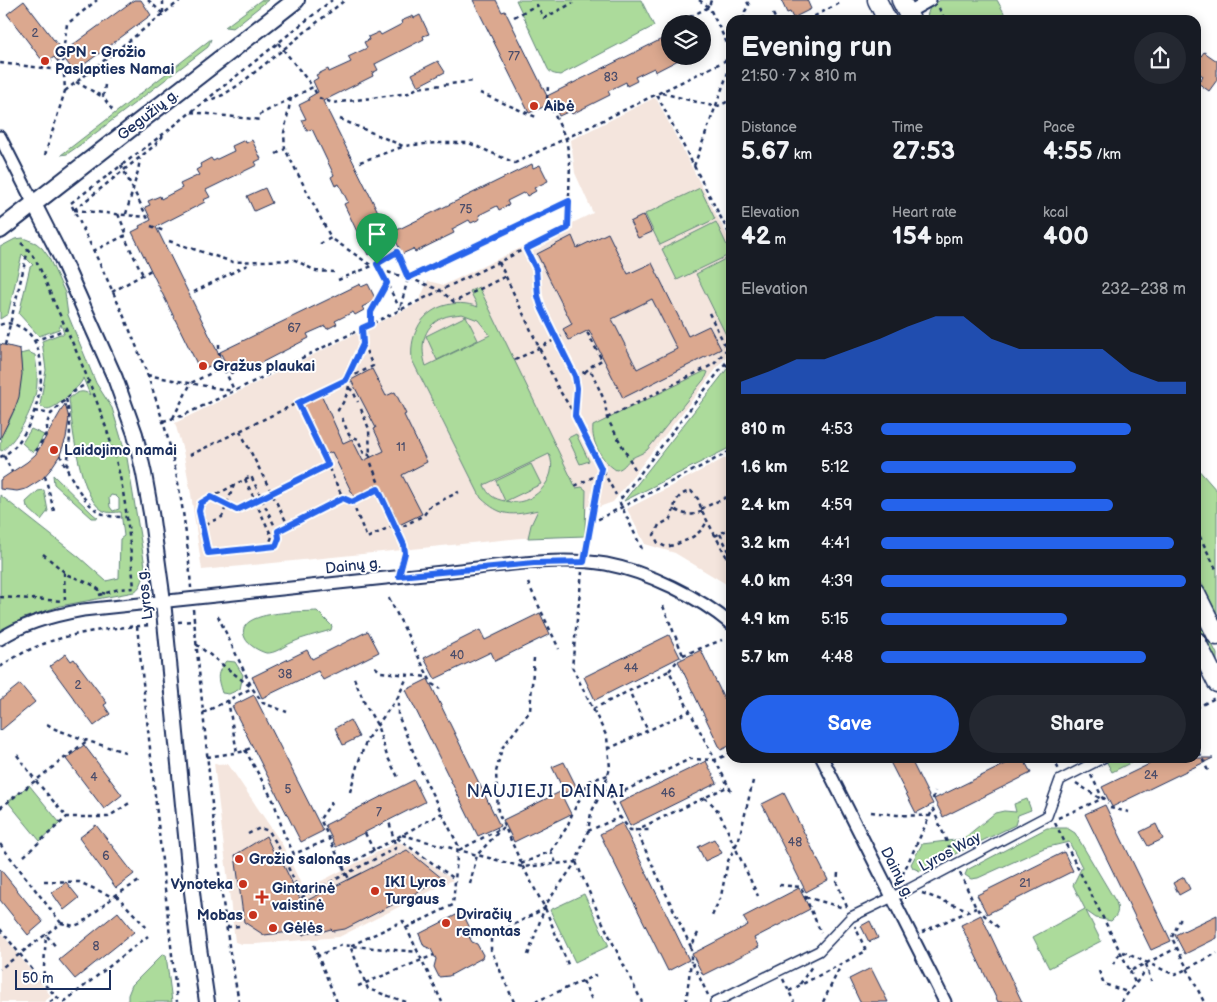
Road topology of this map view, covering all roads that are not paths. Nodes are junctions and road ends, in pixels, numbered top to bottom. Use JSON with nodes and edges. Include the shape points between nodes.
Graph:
{"nodes":[{"id":1,"x":296,"y":0,"type":"edge"},
{"id":2,"x":876,"y":0,"type":"edge"},
{"id":3,"x":934,"y":3,"type":"edge"},
{"id":4,"x":906,"y":11,"type":"edge"},
{"id":5,"x":884,"y":15,"type":"edge"},
{"id":6,"x":0,"y":137,"type":"edge"},
{"id":7,"x":34,"y":204,"type":"junction"},
{"id":8,"x":0,"y":230,"type":"edge"},
{"id":9,"x":162,"y":601,"type":"junction"},
{"id":10,"x":1201,"y":604,"type":"edge"},
{"id":11,"x":726,"y":620,"type":"edge"},
{"id":12,"x":1217,"y":636,"type":"edge"},
{"id":13,"x":0,"y":639,"type":"edge"},
{"id":14,"x":1201,"y":651,"type":"edge"},
{"id":15,"x":1217,"y":683,"type":"edge"},
{"id":16,"x":824,"y":763,"type":"edge"},
{"id":17,"x":1093,"y":763,"type":"edge"},
{"id":18,"x":893,"y":897,"type":"junction"},
{"id":19,"x":207,"y":1002,"type":"edge"},
{"id":20,"x":715,"y":1002,"type":"edge"},
{"id":21,"x":945,"y":1002,"type":"edge"}],
"edges":[{"from":1,"to":7,"type":"main road","name":"Gegužių g."},
{"from":2,"to":5,"type":"main road"},
{"from":3,"to":4,"type":"street"},
{"from":6,"to":7,"type":"street"},
{"from":7,"to":8,"type":"main road","name":"Gegužių g."},
{"from":7,"to":9,"type":"street","name":"Lyros g.","via":[[98,336],[135,434],[151,513]]},
{"from":9,"to":11,"type":"street","name":"Dainų g.","via":[[534,563],[584,562],[614,566],[656,579],[707,606]]},
{"from":9,"to":13,"type":"street","name":"Dainų g.","via":[[64,613]]},
{"from":9,"to":19,"type":"street","name":"Lyros g.","via":[[191,885]]},
{"from":10,"to":12,"type":"main road"},
{"from":14,"to":15,"type":"main road"},
{"from":16,"to":18,"type":"street","name":"Dainų g."},
{"from":17,"to":18,"type":"street","name":"Lyros Way","via":[[1060,780],[1047,816]]},
{"from":18,"to":20,"type":"street","name":"Lyros Way","via":[[851,917],[819,951]]},
{"from":18,"to":21,"type":"street","name":"Dainų g."}]}
